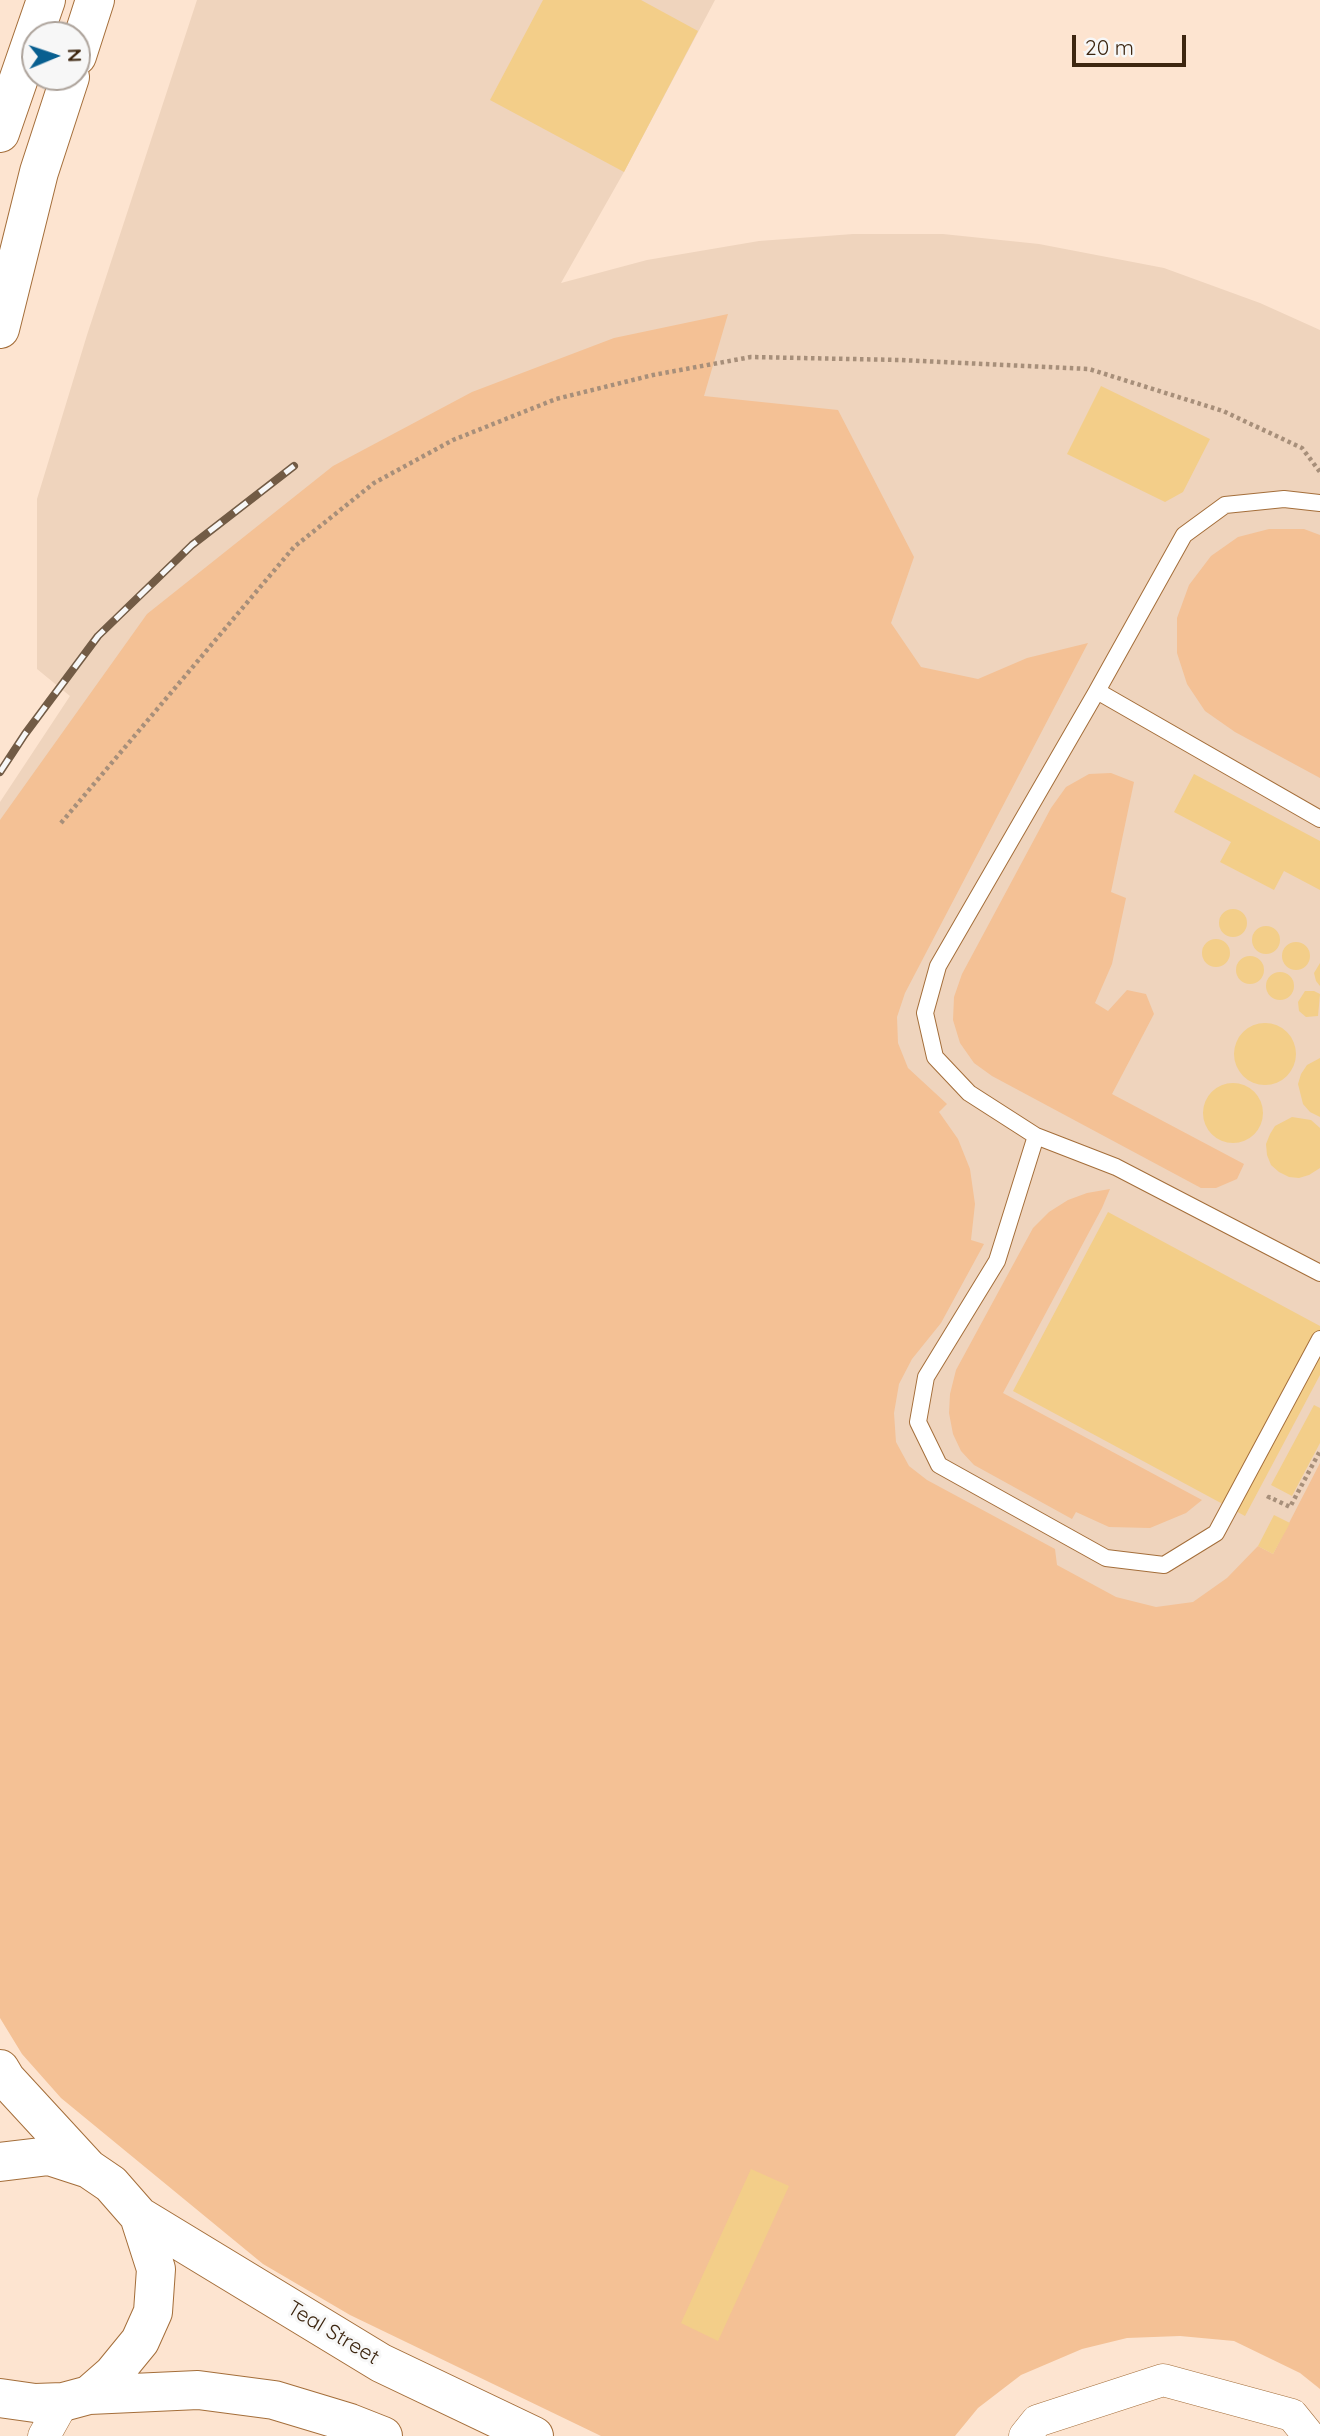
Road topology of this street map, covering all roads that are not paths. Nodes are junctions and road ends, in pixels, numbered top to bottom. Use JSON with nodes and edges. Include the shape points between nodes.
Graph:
{"nodes":[{"id":1,"x":46,"y":0,"type":"edge"},
{"id":2,"x":95,"y":0,"type":"edge"},
{"id":3,"x":88,"y":21,"type":"edge"},
{"id":4,"x":66,"y":91,"type":"edge"},
{"id":5,"x":0,"y":133,"type":"edge"},
{"id":6,"x":0,"y":329,"type":"edge"},
{"id":7,"x":1320,"y":503,"type":"edge"},
{"id":8,"x":1097,"y":691,"type":"junction"},
{"id":9,"x":1320,"y":819,"type":"edge"},
{"id":10,"x":1036,"y":1136,"type":"junction"},
{"id":11,"x":1320,"y":1273,"type":"edge"},
{"id":12,"x":1320,"y":1339,"type":"edge"},
{"id":13,"x":0,"y":2069,"type":"edge"},
{"id":14,"x":0,"y":2162,"type":"edge"},
{"id":15,"x":89,"y":2169,"type":"junction"},
{"id":16,"x":139,"y":2216,"type":"junction"},
{"id":17,"x":0,"y":2398,"type":"edge"},
{"id":18,"x":76,"y":2398,"type":"junction"},
{"id":19,"x":44,"y":2436,"type":"edge"},
{"id":20,"x":383,"y":2436,"type":"edge"},
{"id":21,"x":534,"y":2436,"type":"edge"},
{"id":22,"x":1025,"y":2436,"type":"edge"},
{"id":23,"x":1309,"y":2436,"type":"edge"}],
"edges":[{"from":1,"to":5,"type":"main road"},
{"from":2,"to":3,"type":"main road"},
{"from":4,"to":6,"type":"main road"},
{"from":7,"to":8,"type":"lane","via":[[1284,499],[1224,505],[1184,535]]},
{"from":8,"to":9,"type":"lane"},
{"from":8,"to":10,"type":"lane","via":[[938,966],[925,1013],[935,1057],[969,1093]]},
{"from":10,"to":11,"type":"lane","via":[[1116,1167]]},
{"from":10,"to":12,"type":"lane","via":[[997,1261],[926,1377],[918,1422],[939,1465],[1106,1559],[1164,1565],[1216,1534]]},
{"from":13,"to":15,"type":"main road"},
{"from":14,"to":15,"type":"main road","via":[[48,2156]]},
{"from":15,"to":16,"type":"main road","via":[[111,2183]]},
{"from":16,"to":18,"type":"main road","via":[[156,2269],[153,2312],[140,2341],[113,2374]]},
{"from":16,"to":21,"type":"main road","name":"Teal Street","via":[[382,2362]]},
{"from":17,"to":18,"type":"main road","via":[[35,2403]]},
{"from":18,"to":19,"type":"street"},
{"from":18,"to":20,"type":"main road","via":[[198,2390],[274,2400]]},
{"from":22,"to":23,"type":"street","via":[[1037,2421],[1163,2380],[1292,2415]]}]}
